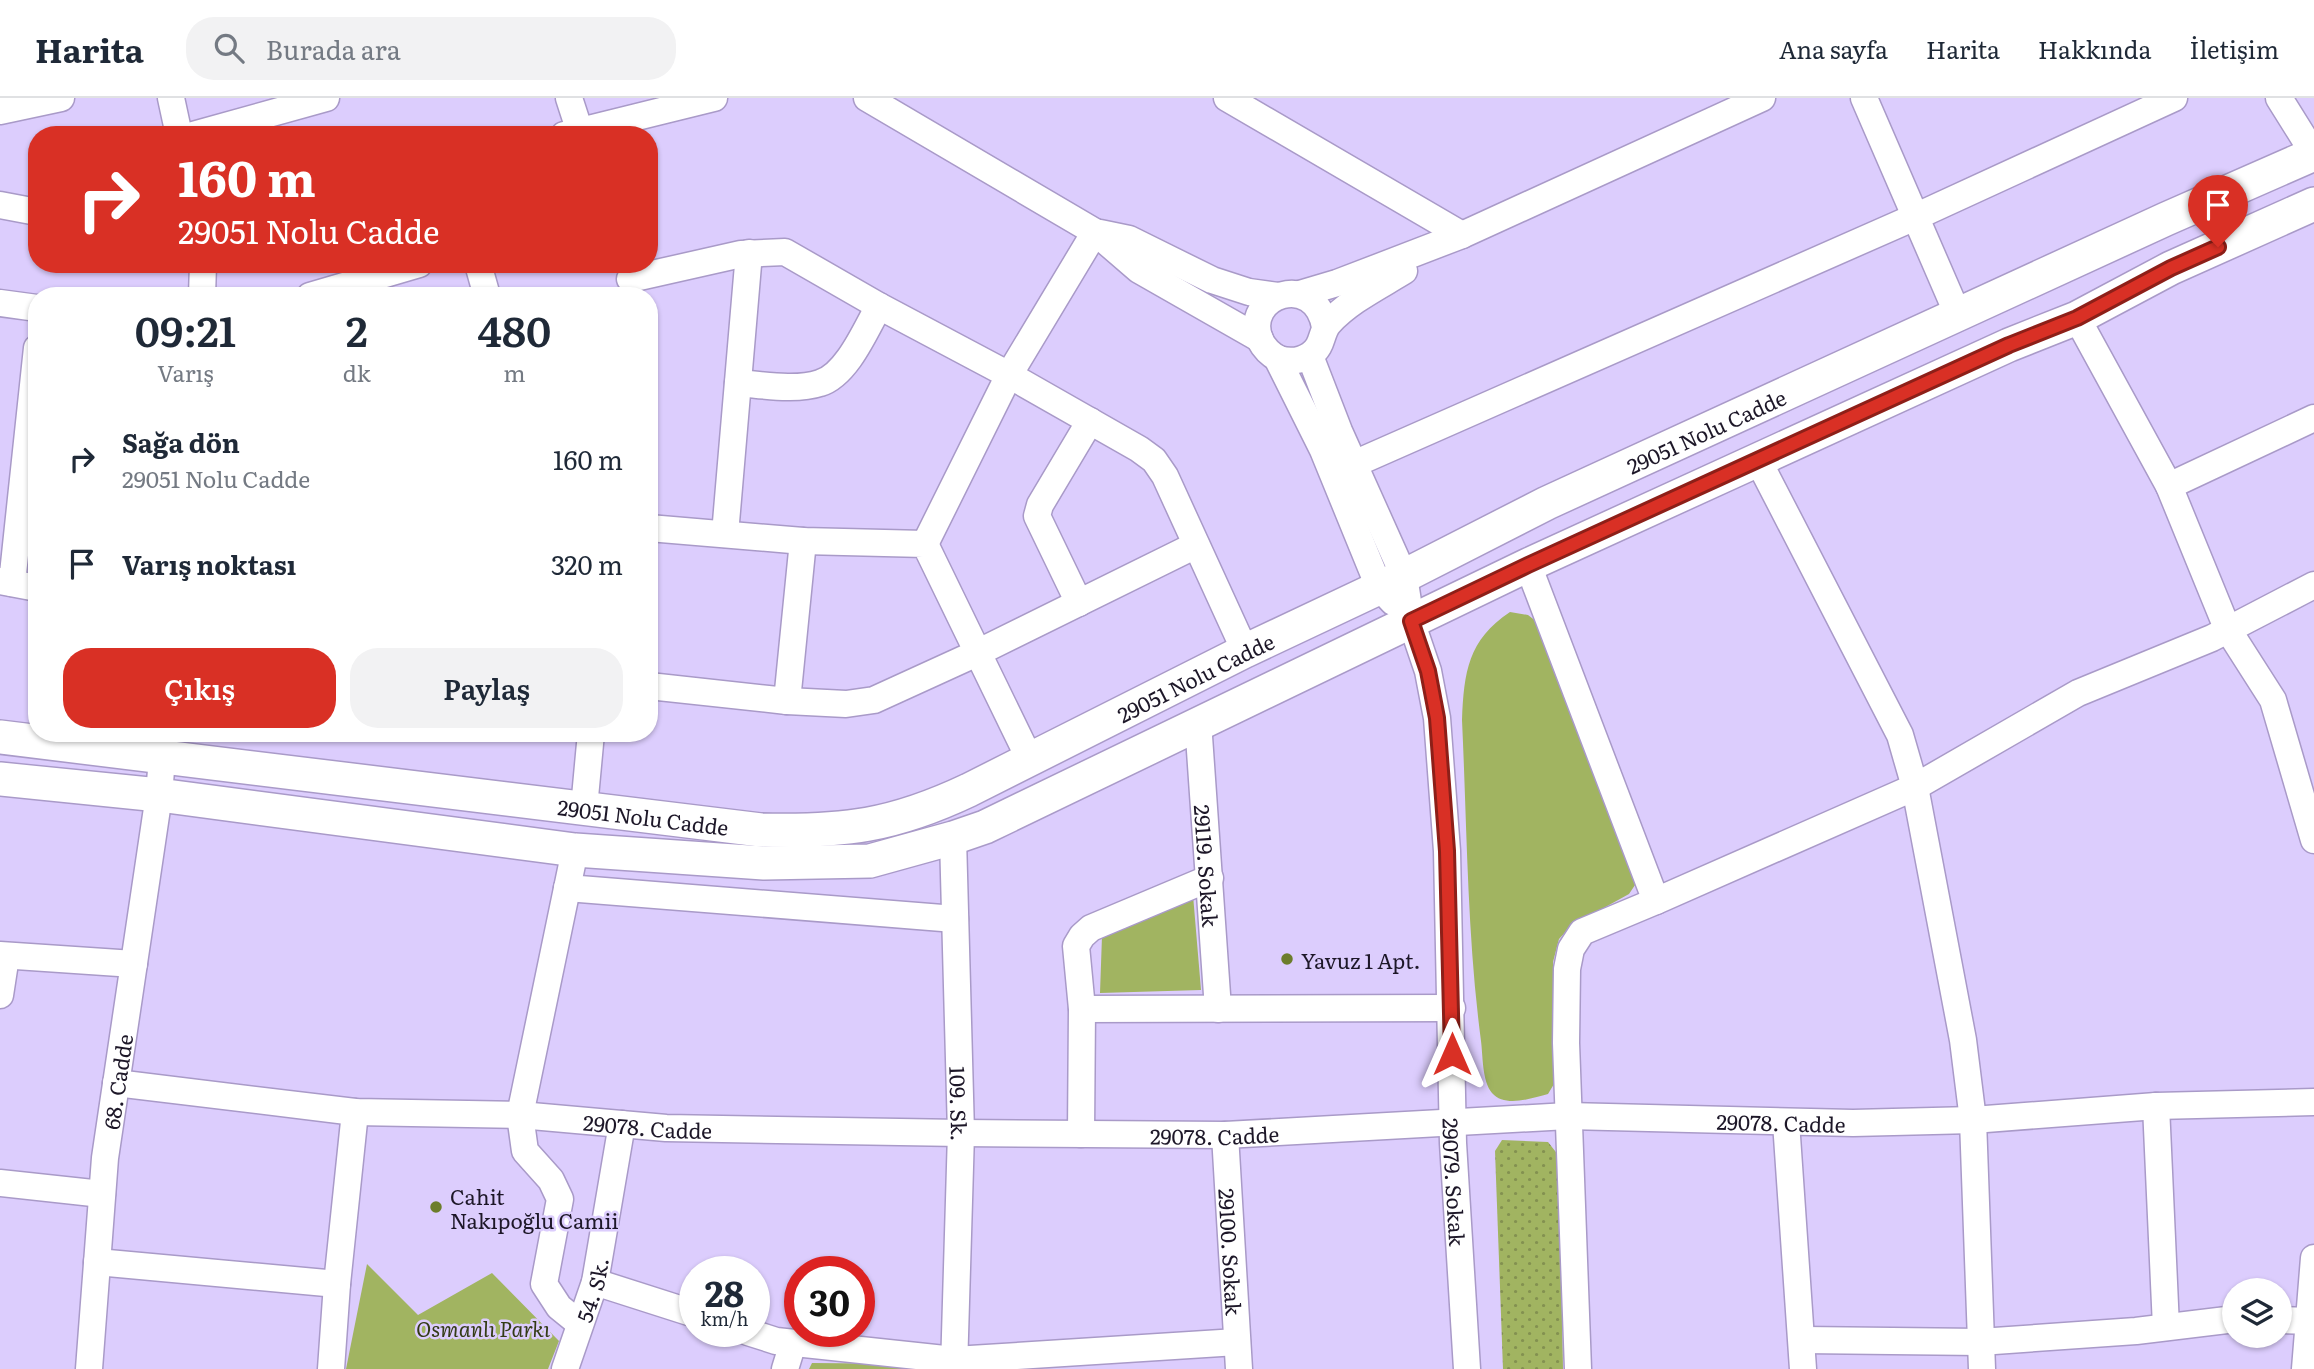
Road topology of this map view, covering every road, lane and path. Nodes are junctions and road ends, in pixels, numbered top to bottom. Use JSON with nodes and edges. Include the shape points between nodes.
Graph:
{"nodes":[{"id":1,"x":61,"y":98,"type":"edge"},
{"id":2,"x":171,"y":98,"type":"edge"},
{"id":3,"x":326,"y":98,"type":"edge"},
{"id":4,"x":569,"y":98,"type":"edge"},
{"id":5,"x":714,"y":98,"type":"edge"},
{"id":6,"x":866,"y":98,"type":"edge"},
{"id":7,"x":1227,"y":98,"type":"edge"},
{"id":8,"x":1762,"y":98,"type":"edge"},
{"id":9,"x":1864,"y":98,"type":"edge"},
{"id":10,"x":2174,"y":98,"type":"edge"},
{"id":11,"x":2279,"y":98,"type":"edge"},
{"id":12,"x":0,"y":111,"type":"edge"},
{"id":13,"x":177,"y":126,"type":"edge"},
{"id":14,"x":225,"y":126,"type":"edge"},
{"id":15,"x":574,"y":126,"type":"edge"},
{"id":16,"x":603,"y":126,"type":"edge"},
{"id":17,"x":2314,"y":154,"type":"edge"},
{"id":18,"x":2314,"y":204,"type":"edge"},
{"id":19,"x":0,"y":205,"type":"edge"},
{"id":20,"x":28,"y":210,"type":"edge"},
{"id":21,"x":1915,"y":217,"type":"junction"},
{"id":22,"x":1095,"y":232,"type":"junction"},
{"id":23,"x":1462,"y":235,"type":"junction"},
{"id":24,"x":749,"y":253,"type":"junction"},
{"id":25,"x":388,"y":273,"type":"edge"},
{"id":26,"x":630,"y":280,"type":"edge"},
{"id":27,"x":341,"y":287,"type":"edge"},
{"id":28,"x":1289,"y":295,"type":"junction"},
{"id":29,"x":0,"y":303,"type":"edge"},
{"id":30,"x":879,"y":306,"type":"junction"},
{"id":31,"x":28,"y":307,"type":"edge"},
{"id":32,"x":1958,"y":315,"type":"junction"},
{"id":33,"x":2077,"y":318,"type":"junction"},
{"id":34,"x":1325,"y":327,"type":"junction"},
{"id":35,"x":1269,"y":349,"type":"junction"},
{"id":36,"x":1310,"y":356,"type":"junction"},
{"id":37,"x":1009,"y":375,"type":"junction"},
{"id":38,"x":738,"y":383,"type":"junction"},
{"id":39,"x":2314,"y":418,"type":"edge"},
{"id":40,"x":1090,"y":421,"type":"junction"},
{"id":41,"x":28,"y":449,"type":"edge"},
{"id":42,"x":1758,"y":460,"type":"junction"},
{"id":43,"x":1354,"y":464,"type":"junction"},
{"id":44,"x":2169,"y":486,"type":"junction"},
{"id":45,"x":658,"y":529,"type":"edge"},
{"id":46,"x":725,"y":534,"type":"junction"},
{"id":47,"x":803,"y":541,"type":"junction"},
{"id":48,"x":925,"y":544,"type":"junction"},
{"id":49,"x":1196,"y":545,"type":"junction"},
{"id":50,"x":1528,"y":565,"type":"junction"},
{"id":51,"x":1392,"y":582,"type":"junction"},
{"id":52,"x":16,"y":584,"type":"edge"},
{"id":53,"x":2314,"y":585,"type":"edge"},
{"id":54,"x":1079,"y":603,"type":"junction"},
{"id":55,"x":1411,"y":621,"type":"junction"},
{"id":56,"x":2227,"y":628,"type":"junction"},
{"id":57,"x":1245,"y":651,"type":"junction"},
{"id":58,"x":977,"y":653,"type":"junction"},
{"id":59,"x":658,"y":686,"type":"edge"},
{"id":60,"x":787,"y":701,"type":"junction"},
{"id":61,"x":1198,"y":722,"type":"junction"},
{"id":62,"x":0,"y":737,"type":"edge"},
{"id":63,"x":28,"y":738,"type":"edge"},
{"id":64,"x":102,"y":742,"type":"edge"},
{"id":65,"x":590,"y":742,"type":"edge"},
{"id":66,"x":163,"y":745,"type":"edge"},
{"id":67,"x":1030,"y":760,"type":"junction"},
{"id":68,"x":0,"y":779,"type":"edge"},
{"id":69,"x":1915,"y":787,"type":"junction"},
{"id":70,"x":159,"y":795,"type":"junction"},
{"id":71,"x":584,"y":808,"type":"junction"},
{"id":72,"x":953,"y":838,"type":"junction"},
{"id":73,"x":2314,"y":840,"type":"edge"},
{"id":74,"x":575,"y":850,"type":"junction"},
{"id":75,"x":1210,"y":878,"type":"junction"},
{"id":76,"x":567,"y":888,"type":"junction"},
{"id":77,"x":1656,"y":901,"type":"junction"},
{"id":78,"x":956,"y":919,"type":"junction"},
{"id":79,"x":3,"y":955,"type":"edge"},
{"id":80,"x":134,"y":964,"type":"junction"},
{"id":81,"x":0,"y":995,"type":"edge"},
{"id":82,"x":1452,"y":1008,"type":"junction"},
{"id":83,"x":1082,"y":1009,"type":"junction"},
{"id":84,"x":1219,"y":1009,"type":"junction"},
{"id":85,"x":116,"y":1083,"type":"junction"},
{"id":86,"x":2314,"y":1102,"type":"edge"},
{"id":87,"x":2155,"y":1106,"type":"junction"},
{"id":88,"x":355,"y":1112,"type":"junction"},
{"id":89,"x":520,"y":1115,"type":"junction"},
{"id":90,"x":1568,"y":1116,"type":"junction"},
{"id":91,"x":1973,"y":1120,"type":"junction"},
{"id":92,"x":1452,"y":1122,"type":"junction"},
{"id":93,"x":1786,"y":1122,"type":"junction"},
{"id":94,"x":622,"y":1124,"type":"junction"},
{"id":95,"x":961,"y":1133,"type":"junction"},
{"id":96,"x":1081,"y":1134,"type":"junction"},
{"id":97,"x":1225,"y":1135,"type":"junction"},
{"id":98,"x":0,"y":1183,"type":"edge"},
{"id":99,"x":102,"y":1194,"type":"junction"},
{"id":100,"x":2314,"y":1258,"type":"edge"},
{"id":101,"x":97,"y":1262,"type":"junction"},
{"id":102,"x":594,"y":1282,"type":"junction"},
{"id":103,"x":337,"y":1284,"type":"junction"},
{"id":104,"x":679,"y":1309,"type":"edge"},
{"id":105,"x":2292,"y":1320,"type":"edge"},
{"id":106,"x":2311,"y":1320,"type":"edge"},
{"id":107,"x":2222,"y":1321,"type":"edge"},
{"id":108,"x":580,"y":1324,"type":"junction"},
{"id":109,"x":2166,"y":1327,"type":"junction"},
{"id":110,"x":1803,"y":1340,"type":"junction"},
{"id":111,"x":1237,"y":1342,"type":"junction"},
{"id":112,"x":1980,"y":1342,"type":"junction"},
{"id":113,"x":792,"y":1347,"type":"edge"},
{"id":114,"x":824,"y":1347,"type":"edge"},
{"id":115,"x":954,"y":1364,"type":"edge"},
{"id":116,"x":89,"y":1369,"type":"edge"},
{"id":117,"x":331,"y":1369,"type":"edge"},
{"id":118,"x":565,"y":1369,"type":"edge"},
{"id":119,"x":785,"y":1369,"type":"edge"},
{"id":120,"x":1239,"y":1369,"type":"edge"},
{"id":121,"x":1467,"y":1369,"type":"edge"},
{"id":122,"x":1578,"y":1369,"type":"edge"},
{"id":123,"x":1803,"y":1369,"type":"edge"},
{"id":124,"x":1982,"y":1369,"type":"edge"},
{"id":125,"x":2305,"y":1369,"type":"edge"}],
"edges":[{"from":1,"to":12,"type":"street"},
{"from":2,"to":13,"type":"street"},
{"from":3,"to":14,"type":"street"},
{"from":4,"to":15,"type":"street"},
{"from":5,"to":16,"type":"street"},
{"from":6,"to":22,"type":"street"},
{"from":7,"to":23,"type":"street"},
{"from":8,"to":23,"type":"street"},
{"from":9,"to":21,"type":"street"},
{"from":10,"to":21,"type":"street"},
{"from":11,"to":17,"type":"street"},
{"from":17,"to":32,"type":"main road","name":"29051 Nolu Cadde"},
{"from":18,"to":33,"type":"main road","name":"29051 Nolu Cadde","via":[[2171,268]]},
{"from":19,"to":20,"type":"street"},
{"from":21,"to":32,"type":"street"},
{"from":21,"to":43,"type":"street"},
{"from":22,"to":28,"type":"street","via":[[1129,239],[1212,280],[1249,292]]},
{"from":22,"to":35,"type":"street","via":[[1139,270]]},
{"from":22,"to":37,"type":"street"},
{"from":23,"to":28,"type":"street","via":[[1337,283]]},
{"from":23,"to":34,"type":"street","via":[[1342,310]]},
{"from":24,"to":26,"type":"street"},
{"from":24,"to":30,"type":"street","via":[[785,252]]},
{"from":24,"to":38,"type":"street"},
{"from":25,"to":27,"type":"street"},
{"from":28,"to":34,"type":"street","via":[[1318,306]]},
{"from":28,"to":35,"type":"street","via":[[1268,302],[1261,311],[1258,321]]},
{"from":29,"to":31,"type":"street"},
{"from":30,"to":37,"type":"street"},
{"from":30,"to":38,"type":"street","via":[[845,365],[821,383]]},
{"from":32,"to":51,"type":"main road","name":"29051 Nolu Cadde","via":[[1547,503]]},
{"from":33,"to":42,"type":"main road","name":"29051 Nolu Cadde"},
{"from":33,"to":44,"type":"street"},
{"from":34,"to":36,"type":"street"},
{"from":35,"to":36,"type":"street","via":[[1288,361]]},
{"from":35,"to":51,"type":"street"},
{"from":36,"to":43,"type":"street"},
{"from":37,"to":40,"type":"street"},
{"from":37,"to":48,"type":"street"},
{"from":38,"to":46,"type":"street"},
{"from":39,"to":44,"type":"street"},
{"from":40,"to":49,"type":"street","via":[[1153,460]]},
{"from":40,"to":54,"type":"street","via":[[1037,516]]},
{"from":41,"to":52,"type":"street"},
{"from":42,"to":50,"type":"main road","name":"29051 Nolu Cadde"},
{"from":42,"to":69,"type":"street","via":[[1900,735]]},
{"from":43,"to":51,"type":"street"},
{"from":44,"to":56,"type":"street"},
{"from":45,"to":46,"type":"street"},
{"from":46,"to":47,"type":"street"},
{"from":47,"to":48,"type":"street"},
{"from":47,"to":60,"type":"street"},
{"from":48,"to":58,"type":"street"},
{"from":49,"to":54,"type":"street"},
{"from":49,"to":57,"type":"street"},
{"from":50,"to":55,"type":"main road","name":"29051 Nolu Cadde"},
{"from":50,"to":77,"type":"street"},
{"from":51,"to":55,"type":"street","name":"29079. Sokak"},
{"from":51,"to":57,"type":"main road","name":"29051 Nolu Cadde"},
{"from":53,"to":56,"type":"street"},
{"from":54,"to":58,"type":"street"},
{"from":55,"to":61,"type":"main road","name":"29051 Nolu Cadde"},
{"from":55,"to":82,"type":"street","name":"29079. Sokak","via":[[1437,718]]},
{"from":56,"to":69,"type":"street","via":[[2078,693]]},
{"from":56,"to":73,"type":"street","via":[[2273,700]]},
{"from":57,"to":67,"type":"main road","name":"29051 Nolu Cadde"},
{"from":58,"to":60,"type":"street","via":[[874,700],[846,704]]},
{"from":58,"to":67,"type":"street"},
{"from":59,"to":60,"type":"street"},
{"from":61,"to":72,"type":"main road","name":"29051 Nolu Cadde","via":[[1028,807]]},
{"from":61,"to":75,"type":"street","name":"29119. Sokak"},
{"from":62,"to":63,"type":"main road","name":"29051 Nolu Cadde"},
{"from":64,"to":66,"type":"main road","name":"29051 Nolu Cadde"},
{"from":65,"to":71,"type":"street"},
{"from":66,"to":70,"type":"street","name":"68. Cadde"},
{"from":66,"to":71,"type":"main road","name":"29051 Nolu Cadde"},
{"from":67,"to":71,"type":"main road","name":"29051 Nolu Cadde","via":[[932,808],[850,829],[761,830]]},
{"from":68,"to":70,"type":"main road","name":"29051 Nolu Cadde"},
{"from":69,"to":77,"type":"street"},
{"from":69,"to":91,"type":"street","via":[[1963,1040]]},
{"from":70,"to":74,"type":"main road","name":"29051 Nolu Cadde"},
{"from":70,"to":80,"type":"street","name":"68. Cadde"},
{"from":72,"to":74,"type":"main road","name":"29051 Nolu Cadde","via":[[870,861],[764,863]]},
{"from":72,"to":78,"type":"street","name":"109. Sk."},
{"from":74,"to":76,"type":"street"},
{"from":75,"to":83,"type":"street","via":[[1091,928],[1082,936],[1076,946]]},
{"from":75,"to":84,"type":"street","name":"29119. Sokak"},
{"from":76,"to":78,"type":"street"},
{"from":76,"to":89,"type":"street"},
{"from":77,"to":90,"type":"street","via":[[1582,932],[1572,949],[1567,969]]},
{"from":78,"to":95,"type":"street","name":"109. Sk."},
{"from":79,"to":80,"type":"street"},
{"from":79,"to":81,"type":"street"},
{"from":80,"to":85,"type":"street","name":"68. Cadde"},
{"from":82,"to":84,"type":"street"},
{"from":82,"to":92,"type":"street","name":"29079. Sokak"},
{"from":83,"to":84,"type":"street"},
{"from":83,"to":96,"type":"street"},
{"from":85,"to":88,"type":"street","name":"29078. Cadde"},
{"from":85,"to":99,"type":"street","name":"68. Cadde"},
{"from":86,"to":87,"type":"street","name":"29078. Cadde"},
{"from":87,"to":91,"type":"street","name":"29078. Cadde"},
{"from":87,"to":109,"type":"street"},
{"from":88,"to":89,"type":"street","name":"29078. Cadde"},
{"from":88,"to":103,"type":"street"},
{"from":89,"to":94,"type":"street","name":"29078. Cadde"},
{"from":89,"to":108,"type":"street","via":[[525,1152],[551,1180],[560,1199],[544,1284],[559,1307]]},
{"from":90,"to":92,"type":"street","name":"29078. Cadde"},
{"from":90,"to":93,"type":"street","name":"29078. Cadde"},
{"from":90,"to":122,"type":"street"},
{"from":91,"to":93,"type":"street","name":"29078. Cadde"},
{"from":91,"to":112,"type":"street"},
{"from":92,"to":97,"type":"street","name":"29078. Cadde"},
{"from":92,"to":121,"type":"street","name":"29079. Sokak"},
{"from":93,"to":110,"type":"street"},
{"from":94,"to":95,"type":"street","name":"29078. Cadde"},
{"from":94,"to":102,"type":"street","name":"54. Sk."},
{"from":95,"to":96,"type":"street","name":"29078. Cadde"},
{"from":95,"to":115,"type":"street","name":"109. Sk."},
{"from":96,"to":97,"type":"street","name":"29078. Cadde"},
{"from":97,"to":111,"type":"street","name":"29100. Sokak"},
{"from":98,"to":99,"type":"street"},
{"from":99,"to":101,"type":"street","name":"68. Cadde"},
{"from":100,"to":106,"type":"street"},
{"from":101,"to":103,"type":"street"},
{"from":101,"to":116,"type":"street","name":"68. Cadde"},
{"from":102,"to":104,"type":"street"},
{"from":102,"to":108,"type":"street","name":"54. Sk."},
{"from":103,"to":117,"type":"street"},
{"from":105,"to":106,"type":"street"},
{"from":106,"to":125,"type":"street"},
{"from":107,"to":109,"type":"street"},
{"from":108,"to":118,"type":"street","name":"54. Sk."},
{"from":109,"to":112,"type":"street"},
{"from":110,"to":112,"type":"street"},
{"from":110,"to":123,"type":"street"},
{"from":111,"to":115,"type":"street"},
{"from":111,"to":120,"type":"street","name":"29100. Sokak"},
{"from":112,"to":124,"type":"street"},
{"from":113,"to":119,"type":"street"},
{"from":114,"to":115,"type":"street"}]}
